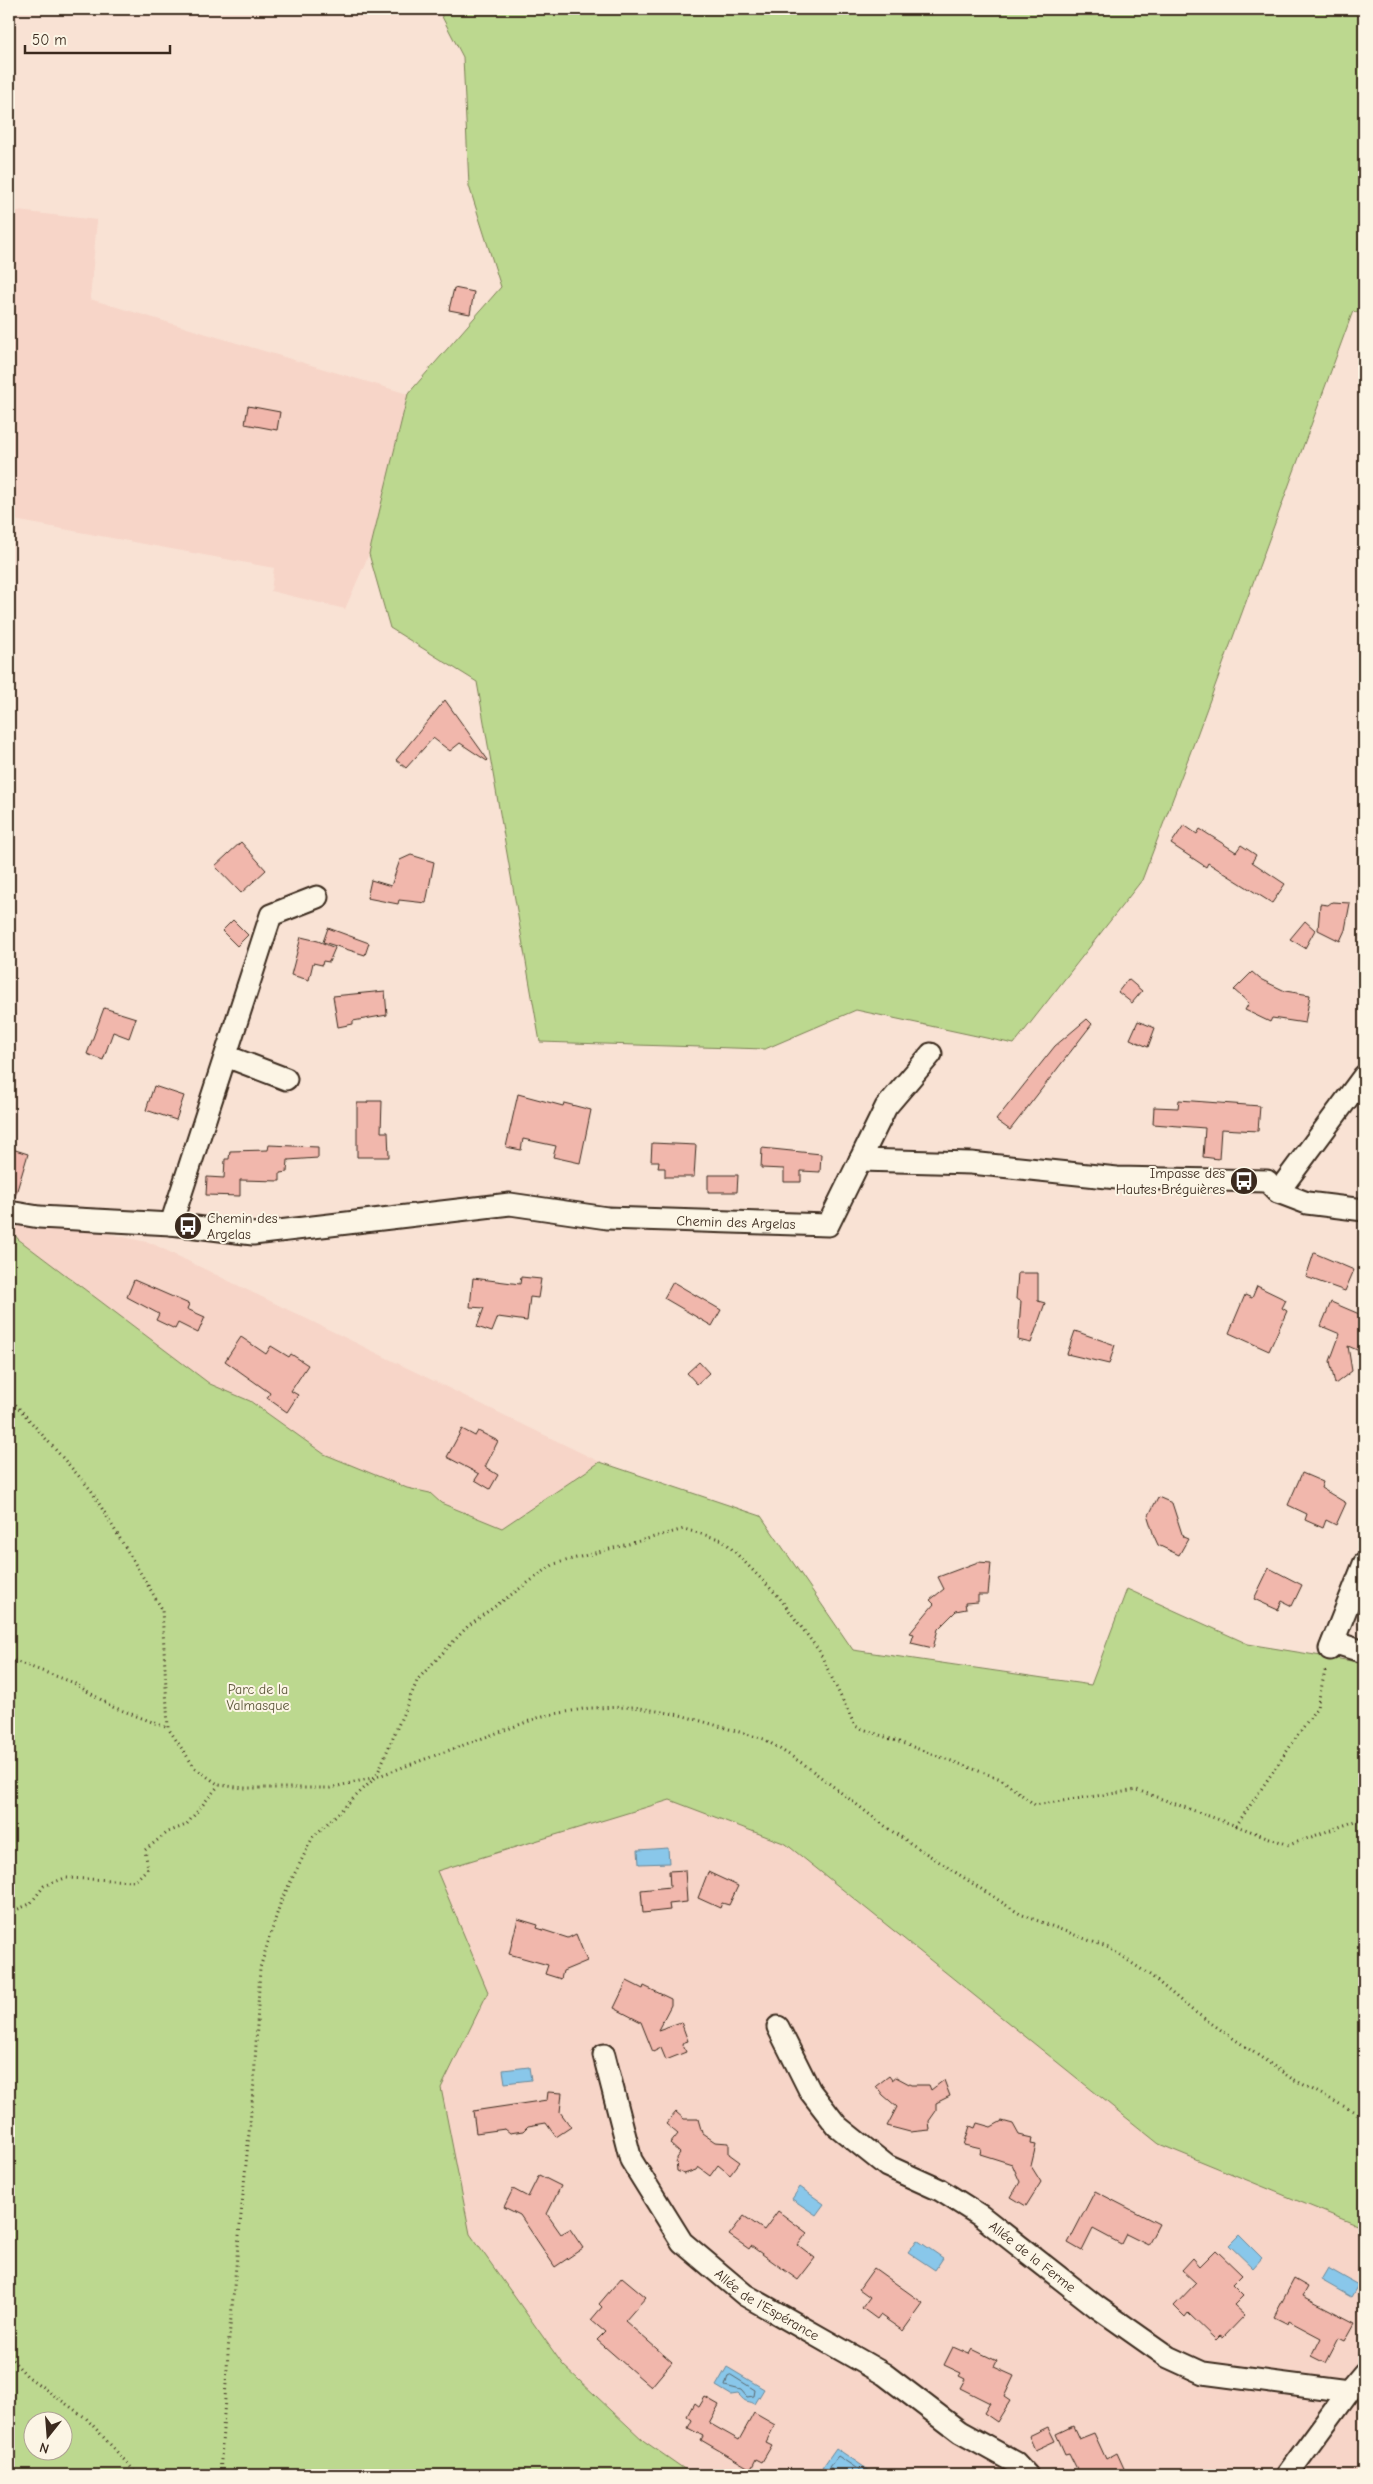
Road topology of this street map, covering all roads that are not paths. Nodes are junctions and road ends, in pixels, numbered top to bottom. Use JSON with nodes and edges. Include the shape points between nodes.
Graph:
{"nodes":[{"id":1,"x":317,"y":897,"type":"dead end"},
{"id":2,"x":931,"y":1054,"type":"dead end"},
{"id":3,"x":226,"y":1056,"type":"junction"},
{"id":4,"x":1364,"y":1076,"type":"edge"},
{"id":5,"x":286,"y":1079,"type":"dead end"},
{"id":6,"x":860,"y":1160,"type":"junction"},
{"id":7,"x":1278,"y":1192,"type":"junction"},
{"id":8,"x":1364,"y":1210,"type":"edge"},
{"id":9,"x":9,"y":1212,"type":"edge"},
{"id":10,"x":171,"y":1224,"type":"junction"},
{"id":11,"x":1364,"y":1564,"type":"edge"},
{"id":12,"x":1364,"y":1652,"type":"edge"},
{"id":13,"x":778,"y":2027,"type":"dead end"},
{"id":14,"x":604,"y":2055,"type":"dead end"},
{"id":15,"x":1364,"y":2373,"type":"edge"},
{"id":16,"x":1348,"y":2392,"type":"junction"},
{"id":17,"x":1027,"y":2475,"type":"edge"},
{"id":18,"x":1286,"y":2475,"type":"edge"}],
"edges":[{"from":1,"to":3,"type":"street","via":[[271,915]]},
{"from":2,"to":6,"type":"street","via":[[886,1107]]},
{"from":3,"to":5,"type":"street"},
{"from":3,"to":10,"type":"street"},
{"from":4,"to":7,"type":"street"},
{"from":6,"to":7,"type":"street","via":[[971,1163],[1117,1178],[1267,1181]]},
{"from":6,"to":10,"type":"street","name":"Chemin des Argelas","via":[[828,1225],[607,1218],[510,1204],[253,1234]]},
{"from":7,"to":8,"type":"street","via":[[1308,1204]]},
{"from":9,"to":10,"type":"street","name":"Chemin des Argelas","via":[[40,1217]]},
{"from":11,"to":12,"type":"street","via":[[1331,1645]]},
{"from":13,"to":16,"type":"street","name":"Allée de la Ferme","via":[[810,2091],[837,2126],[887,2166],[940,2190],[982,2216],[1097,2307],[1168,2357],[1203,2373]]},
{"from":14,"to":17,"type":"street","name":"Allée de l'Espérance","via":[[631,2160],[682,2242],[744,2295],[884,2374],[960,2432],[1016,2463]]},
{"from":15,"to":16,"type":"street"},
{"from":16,"to":18,"type":"street"}]}
